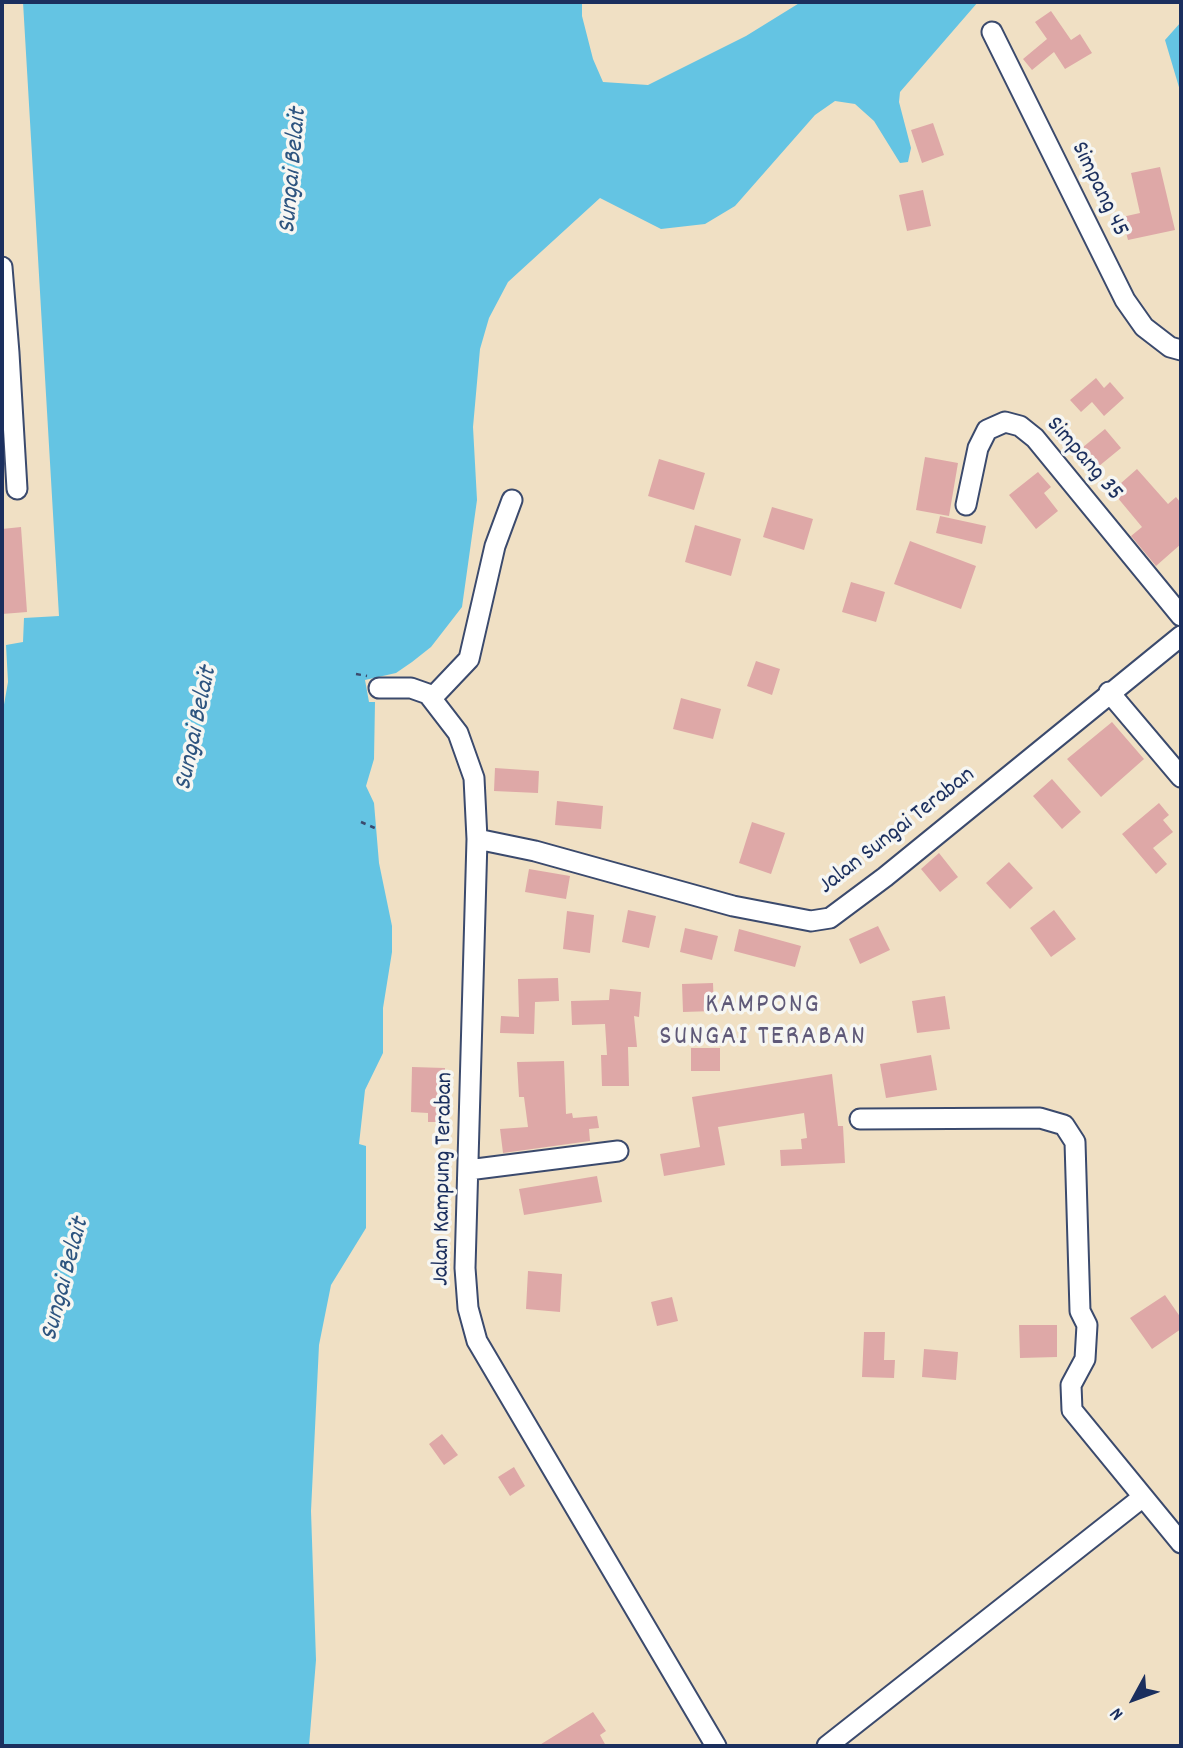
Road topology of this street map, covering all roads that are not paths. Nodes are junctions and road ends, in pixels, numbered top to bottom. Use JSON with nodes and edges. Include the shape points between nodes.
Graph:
{"nodes":[{"id":1,"x":992,"y":32,"type":"dead end"},
{"id":2,"x":2,"y":267,"type":"edge"},
{"id":3,"x":1181,"y":351,"type":"edge"},
{"id":4,"x":5,"y":353,"type":"edge"},
{"id":5,"x":17,"y":489,"type":"dead end"},
{"id":6,"x":512,"y":500,"type":"dead end"},
{"id":7,"x":966,"y":505,"type":"dead end"},
{"id":8,"x":1181,"y":616,"type":"edge"},
{"id":9,"x":1181,"y":636,"type":"edge"},
{"id":10,"x":379,"y":688,"type":"dead end"},
{"id":11,"x":1109,"y":692,"type":"junction"},
{"id":12,"x":432,"y":698,"type":"junction"},
{"id":13,"x":1181,"y":777,"type":"edge"},
{"id":14,"x":477,"y":839,"type":"junction"},
{"id":15,"x":860,"y":1119,"type":"dead end"},
{"id":16,"x":618,"y":1151,"type":"dead end"},
{"id":17,"x":468,"y":1170,"type":"junction"},
{"id":18,"x":1143,"y":1497,"type":"junction"},
{"id":19,"x":1181,"y":1544,"type":"edge"},
{"id":20,"x":716,"y":1746,"type":"edge"},
{"id":21,"x":827,"y":1746,"type":"edge"}],
"edges":[{"from":1,"to":3,"type":"street","name":"Simpang 45","via":[[1125,300],[1144,327]]},
{"from":2,"to":4,"type":"street"},
{"from":4,"to":5,"type":"street"},
{"from":6,"to":12,"type":"street","via":[[495,546],[469,659]]},
{"from":7,"to":8,"type":"street","name":"Simpang 35","via":[[978,449],[987,430],[1005,422],[1020,426],[1035,438]]},
{"from":9,"to":11,"type":"street","name":"Jalan Sungai Teraban"},
{"from":10,"to":12,"type":"street","via":[[411,688]]},
{"from":11,"to":13,"type":"street"},
{"from":11,"to":14,"type":"street","name":"Jalan Sungai Teraban","via":[[830,918],[811,921],[733,906]]},
{"from":12,"to":14,"type":"street","name":"Jalan Kampung Teraban","via":[[458,733],[469,759],[477,802]]},
{"from":14,"to":17,"type":"street","name":"Jalan Kampung Teraban"},
{"from":15,"to":18,"type":"street","via":[[1040,1118],[1064,1125],[1075,1142],[1080,1311],[1087,1325],[1085,1359],[1071,1385],[1072,1410]]},
{"from":16,"to":17,"type":"street"},
{"from":17,"to":20,"type":"street","name":"Jalan Kampung Teraban","via":[[464,1268],[477,1341]]},
{"from":18,"to":19,"type":"street"},
{"from":18,"to":21,"type":"street"}]}
